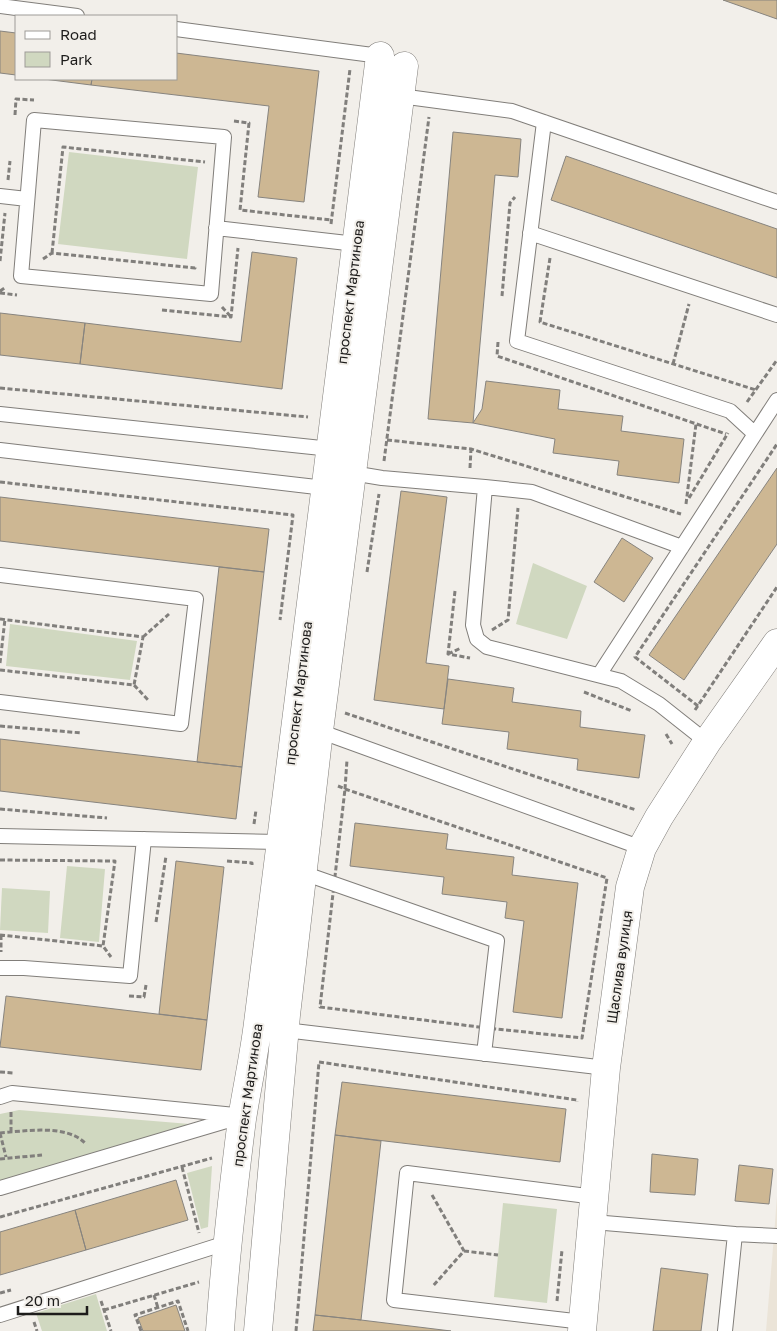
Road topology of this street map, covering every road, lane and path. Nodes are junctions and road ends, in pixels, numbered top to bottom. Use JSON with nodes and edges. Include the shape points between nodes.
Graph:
{"nodes":[{"id":1,"x":0,"y":6,"type":"edge"},
{"id":2,"x":69,"y":15,"type":"edge"},
{"id":3,"x":178,"y":29,"type":"edge"},
{"id":4,"x":392,"y":61,"type":"junction"},
{"id":5,"x":400,"y":96,"type":"junction"},
{"id":6,"x":36,"y":101,"type":"dead end"},
{"id":7,"x":14,"y":118,"type":"dead end"},
{"id":8,"x":229,"y":121,"type":"dead end"},
{"id":9,"x":544,"y":122,"type":"junction"},
{"id":10,"x":10,"y":158,"type":"dead end"},
{"id":11,"x":205,"y":171,"type":"dead end"},
{"id":12,"x":3,"y":196,"type":"edge"},
{"id":13,"x":516,"y":196,"type":"dead end"},
{"id":14,"x":27,"y":199,"type":"junction"},
{"id":15,"x":777,"y":202,"type":"edge"},
{"id":16,"x":331,"y":220,"type":"dead end"},
{"id":17,"x":216,"y":228,"type":"junction"},
{"id":18,"x":530,"y":233,"type":"junction"},
{"id":19,"x":356,"y":244,"type":"junction"},
{"id":20,"x":551,"y":254,"type":"dead end"},
{"id":21,"x":196,"y":258,"type":"dead end"},
{"id":22,"x":0,"y":261,"type":"edge"},
{"id":23,"x":502,"y":298,"type":"dead end"},
{"id":24,"x":698,"y":306,"type":"dead end"},
{"id":25,"x":777,"y":315,"type":"edge"},
{"id":26,"x":498,"y":337,"type":"dead end"},
{"id":27,"x":777,"y":360,"type":"edge"},
{"id":28,"x":673,"y":364,"type":"junction"},
{"id":29,"x":0,"y":388,"type":"edge"},
{"id":30,"x":756,"y":390,"type":"junction"},
{"id":31,"x":777,"y":400,"type":"edge"},
{"id":32,"x":0,"y":414,"type":"edge"},
{"id":33,"x":308,"y":417,"type":"dead end"},
{"id":34,"x":737,"y":418,"type":"junction"},
{"id":35,"x":696,"y":424,"type":"junction"},
{"id":36,"x":727,"y":434,"type":"junction"},
{"id":37,"x":755,"y":434,"type":"junction"},
{"id":38,"x":387,"y":440,"type":"dead end"},
{"id":39,"x":777,"y":444,"type":"edge"},
{"id":40,"x":471,"y":449,"type":"junction"},
{"id":41,"x":0,"y":450,"type":"edge"},
{"id":42,"x":334,"y":470,"type":"junction"},
{"id":43,"x":468,"y":485,"type":"junction"},
{"id":44,"x":485,"y":487,"type":"junction"},
{"id":45,"x":686,"y":504,"type":"junction"},
{"id":46,"x":518,"y":506,"type":"dead end"},
{"id":47,"x":680,"y":514,"type":"junction"},
{"id":48,"x":699,"y":520,"type":"junction"},
{"id":49,"x":722,"y":526,"type":"junction"},
{"id":50,"x":682,"y":547,"type":"junction"},
{"id":51,"x":0,"y":575,"type":"edge"},
{"id":52,"x":456,"y":588,"type":"dead end"},
{"id":53,"x":188,"y":598,"type":"junction"},
{"id":54,"x":0,"y":619,"type":"edge"},
{"id":55,"x":5,"y":619,"type":"junction"},
{"id":56,"x":143,"y":637,"type":"junction"},
{"id":57,"x":477,"y":639,"type":"junction"},
{"id":58,"x":777,"y":644,"type":"edge"},
{"id":59,"x":448,"y":654,"type":"junction"},
{"id":60,"x":474,"y":659,"type":"dead end"},
{"id":61,"x":0,"y":663,"type":"edge"},
{"id":62,"x":0,"y":670,"type":"edge"},
{"id":63,"x":600,"y":675,"type":"junction"},
{"id":64,"x":579,"y":691,"type":"dead end"},
{"id":65,"x":0,"y":702,"type":"edge"},
{"id":66,"x":698,"y":706,"type":"dead end"},
{"id":67,"x":632,"y":711,"type":"dead end"},
{"id":68,"x":294,"y":722,"type":"junction"},
{"id":69,"x":0,"y":726,"type":"edge"},
{"id":70,"x":663,"y":729,"type":"dead end"},
{"id":71,"x":319,"y":731,"type":"junction"},
{"id":72,"x":88,"y":733,"type":"dead end"},
{"id":73,"x":707,"y":742,"type":"junction"},
{"id":74,"x":672,"y":744,"type":"dead end"},
{"id":75,"x":0,"y":836,"type":"edge"},
{"id":76,"x":144,"y":839,"type":"junction"},
{"id":77,"x":279,"y":842,"type":"junction"},
{"id":78,"x":642,"y":848,"type":"junction"},
{"id":79,"x":166,"y":856,"type":"dead end"},
{"id":80,"x":176,"y":857,"type":"dead end"},
{"id":81,"x":0,"y":860,"type":"edge"},
{"id":82,"x":223,"y":861,"type":"dead end"},
{"id":83,"x":250,"y":873,"type":"dead end"},
{"id":84,"x":303,"y":873,"type":"junction"},
{"id":85,"x":0,"y":935,"type":"edge"},
{"id":86,"x":0,"y":968,"type":"edge"},
{"id":87,"x":257,"y":1027,"type":"junction"},
{"id":88,"x":285,"y":1030,"type":"junction"},
{"id":89,"x":484,"y":1054,"type":"junction"},
{"id":90,"x":606,"y":1068,"type":"junction"},
{"id":91,"x":0,"y":1072,"type":"edge"},
{"id":92,"x":22,"y":1074,"type":"dead end"},
{"id":93,"x":0,"y":1097,"type":"edge"},
{"id":94,"x":577,"y":1100,"type":"dead end"},
{"id":95,"x":243,"y":1116,"type":"junction"},
{"id":96,"x":0,"y":1133,"type":"edge"},
{"id":97,"x":86,"y":1144,"type":"dead end"},
{"id":98,"x":6,"y":1157,"type":"dead end"},
{"id":99,"x":216,"y":1157,"type":"dead end"},
{"id":100,"x":182,"y":1167,"type":"junction"},
{"id":101,"x":422,"y":1175,"type":"junction"},
{"id":102,"x":0,"y":1188,"type":"edge"},
{"id":103,"x":594,"y":1210,"type":"junction"},
{"id":104,"x":0,"y":1217,"type":"edge"},
{"id":105,"x":199,"y":1233,"type":"dead end"},
{"id":106,"x":735,"y":1234,"type":"junction"},
{"id":107,"x":777,"y":1236,"type":"edge"},
{"id":108,"x":226,"y":1244,"type":"junction"},
{"id":109,"x":265,"y":1247,"type":"junction"},
{"id":110,"x":464,"y":1251,"type":"junction"},
{"id":111,"x":498,"y":1255,"type":"dead end"},
{"id":112,"x":207,"y":1280,"type":"dead end"},
{"id":113,"x":96,"y":1285,"type":"junction"},
{"id":114,"x":154,"y":1295,"type":"junction"},
{"id":115,"x":417,"y":1303,"type":"junction"},
{"id":116,"x":158,"y":1308,"type":"junction"},
{"id":117,"x":104,"y":1310,"type":"junction"},
{"id":118,"x":0,"y":1315,"type":"edge"},
{"id":119,"x":582,"y":1326,"type":"edge"},
{"id":120,"x":111,"y":1331,"type":"edge"},
{"id":121,"x":140,"y":1331,"type":"edge"},
{"id":122,"x":188,"y":1331,"type":"edge"},
{"id":123,"x":220,"y":1331,"type":"edge"},
{"id":124,"x":258,"y":1331,"type":"edge"},
{"id":125,"x":296,"y":1331,"type":"edge"},
{"id":126,"x":725,"y":1331,"type":"edge"}],
"edges":[{"from":1,"to":2,"type":"lane"},
{"from":3,"to":4,"type":"lane"},
{"from":4,"to":5,"type":"street","name":"проспект Мартинова"},
{"from":4,"to":19,"type":"street","name":"проспект Мартинова"},
{"from":5,"to":9,"type":"lane","via":[[512,111]]},
{"from":5,"to":42,"type":"street","name":"проспект Мартинова"},
{"from":6,"to":7,"type":"path","via":[[16,99]]},
{"from":8,"to":16,"type":"path","via":[[249,123],[240,210]]},
{"from":9,"to":15,"type":"lane"},
{"from":9,"to":18,"type":"lane"},
{"from":10,"to":12,"type":"path"},
{"from":11,"to":21,"type":"path","via":[[206,162],[63,147],[52,253],[195,268]]},
{"from":12,"to":14,"type":"lane"},
{"from":12,"to":22,"type":"path"},
{"from":13,"to":23,"type":"path","via":[[510,203]]},
{"from":14,"to":17,"type":"lane","via":[[21,276],[211,294]]},
{"from":14,"to":17,"type":"lane","via":[[34,120],[224,137]]},
{"from":17,"to":19,"type":"lane"},
{"from":18,"to":25,"type":"lane"},
{"from":18,"to":34,"type":"lane","via":[[517,341],[730,411]]},
{"from":19,"to":42,"type":"street","name":"проспект Мартинова"},
{"from":20,"to":28,"type":"path","via":[[540,322]]},
{"from":24,"to":28,"type":"path","via":[[689,303]]},
{"from":26,"to":35,"type":"path","via":[[497,356]]},
{"from":27,"to":30,"type":"path"},
{"from":28,"to":30,"type":"path"},
{"from":29,"to":33,"type":"path"},
{"from":30,"to":34,"type":"path"},
{"from":31,"to":37,"type":"lane"},
{"from":32,"to":42,"type":"lane"},
{"from":34,"to":36,"type":"path"},
{"from":34,"to":37,"type":"lane"},
{"from":35,"to":36,"type":"path"},
{"from":35,"to":45,"type":"path"},
{"from":36,"to":45,"type":"path"},
{"from":37,"to":48,"type":"lane"},
{"from":38,"to":40,"type":"path"},
{"from":39,"to":49,"type":"path"},
{"from":40,"to":43,"type":"path"},
{"from":40,"to":47,"type":"path"},
{"from":41,"to":42,"type":"lane"},
{"from":42,"to":43,"type":"lane","via":[[382,478]]},
{"from":42,"to":68,"type":"street","name":"проспект Мартинова"},
{"from":42,"to":71,"type":"street","name":"проспект Мартинова"},
{"from":43,"to":44,"type":"lane"},
{"from":44,"to":50,"type":"lane","via":[[532,492]]},
{"from":44,"to":57,"type":"lane","via":[[473,625]]},
{"from":45,"to":47,"type":"path"},
{"from":46,"to":57,"type":"path","via":[[508,620]]},
{"from":47,"to":48,"type":"path"},
{"from":48,"to":49,"type":"path"},
{"from":48,"to":50,"type":"lane"},
{"from":49,"to":66,"type":"path","via":[[635,657]]},
{"from":50,"to":63,"type":"lane"},
{"from":51,"to":53,"type":"lane"},
{"from":52,"to":59,"type":"path"},
{"from":53,"to":56,"type":"path"},
{"from":53,"to":65,"type":"lane","via":[[196,599],[181,724]]},
{"from":54,"to":55,"type":"path"},
{"from":55,"to":56,"type":"path"},
{"from":55,"to":61,"type":"path"},
{"from":56,"to":62,"type":"path","via":[[134,685]]},
{"from":57,"to":59,"type":"path"},
{"from":57,"to":63,"type":"lane","via":[[487,647]]},
{"from":58,"to":73,"type":"street","name":"Щаслива вулиця"},
{"from":59,"to":60,"type":"path"},
{"from":63,"to":73,"type":"lane","via":[[622,681],[660,704]]},
{"from":64,"to":67,"type":"path"},
{"from":68,"to":71,"type":"street"},
{"from":68,"to":77,"type":"street","name":"проспект Мартинова"},
{"from":69,"to":72,"type":"path"},
{"from":70,"to":74,"type":"path"},
{"from":71,"to":78,"type":"lane"},
{"from":71,"to":84,"type":"street","name":"проспект Мартинова"},
{"from":73,"to":78,"type":"street","name":"Щаслива вулиця","via":[[658,817]]},
{"from":75,"to":76,"type":"lane"},
{"from":76,"to":77,"type":"lane"},
{"from":76,"to":86,"type":"lane","via":[[130,976]]},
{"from":77,"to":87,"type":"street","name":"проспект Мартинова"},
{"from":78,"to":90,"type":"street","name":"Щаслива вулиця","via":[[630,887]]},
{"from":79,"to":80,"type":"path"},
{"from":81,"to":85,"type":"path","via":[[115,860],[103,946]]},
{"from":82,"to":83,"type":"path","via":[[252,863]]},
{"from":84,"to":88,"type":"street","name":"проспект Мартинова"},
{"from":84,"to":89,"type":"lane","via":[[497,941]]},
{"from":87,"to":88,"type":"street"},
{"from":87,"to":95,"type":"street","name":"проспект Мартинова"},
{"from":88,"to":89,"type":"lane"},
{"from":88,"to":109,"type":"street","name":"проспект Мартинова"},
{"from":89,"to":90,"type":"lane"},
{"from":90,"to":103,"type":"street","name":"Щаслива вулиця"},
{"from":91,"to":92,"type":"path"},
{"from":93,"to":95,"type":"lane","via":[[12,1093]]},
{"from":94,"to":125,"type":"path","via":[[319,1062]]},
{"from":95,"to":102,"type":"lane"},
{"from":95,"to":108,"type":"street","name":"проспект Мартинова"},
{"from":96,"to":97,"type":"path","via":[[67,1132],[79,1136]]},
{"from":96,"to":98,"type":"path"},
{"from":99,"to":100,"type":"path"},
{"from":100,"to":104,"type":"path"},
{"from":100,"to":105,"type":"path"},
{"from":101,"to":103,"type":"lane"},
{"from":101,"to":110,"type":"path"},
{"from":101,"to":115,"type":"lane","via":[[407,1173],[394,1300]]},
{"from":103,"to":106,"type":"lane"},
{"from":103,"to":119,"type":"street","name":"Щаслива вулиця"},
{"from":106,"to":107,"type":"lane"},
{"from":106,"to":126,"type":"lane"},
{"from":108,"to":109,"type":"street"},
{"from":108,"to":113,"type":"lane"},
{"from":108,"to":123,"type":"street","name":"проспект Мартинова"},
{"from":109,"to":124,"type":"street","name":"проспект Мартинова"},
{"from":110,"to":111,"type":"path"},
{"from":110,"to":115,"type":"path"},
{"from":112,"to":114,"type":"path"},
{"from":113,"to":117,"type":"path"},
{"from":113,"to":118,"type":"lane"},
{"from":114,"to":116,"type":"path"},
{"from":114,"to":117,"type":"path"},
{"from":115,"to":119,"type":"lane"},
{"from":116,"to":121,"type":"path","via":[[135,1315]]},
{"from":116,"to":122,"type":"path","via":[[178,1302]]},
{"from":117,"to":120,"type":"path"}]}
